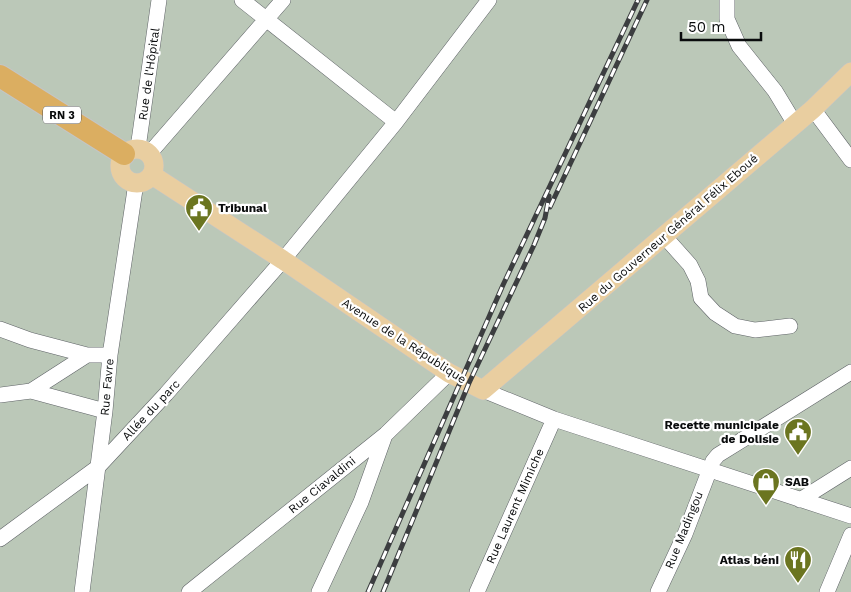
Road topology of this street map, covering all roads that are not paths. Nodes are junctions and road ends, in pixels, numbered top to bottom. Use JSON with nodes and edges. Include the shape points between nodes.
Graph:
{"nodes":[{"id":1,"x":159,"y":0,"type":"edge"},
{"id":2,"x":242,"y":0,"type":"edge"},
{"id":3,"x":283,"y":0,"type":"edge"},
{"id":4,"x":489,"y":0,"type":"edge"},
{"id":5,"x":727,"y":0,"type":"edge"},
{"id":6,"x":266,"y":20,"type":"junction"},
{"id":7,"x":851,"y":72,"type":"edge"},
{"id":8,"x":0,"y":76,"type":"edge"},
{"id":9,"x":813,"y":109,"type":"junction"},
{"id":10,"x":396,"y":122,"type":"junction"},
{"id":11,"x":795,"y":124,"type":"junction"},
{"id":12,"x":137,"y":152,"type":"junction"},
{"id":13,"x":851,"y":160,"type":"edge"},
{"id":14,"x":144,"y":179,"type":"junction"},
{"id":15,"x":665,"y":236,"type":"junction"},
{"id":16,"x":283,"y":260,"type":"junction"},
{"id":17,"x":790,"y":326,"type":"dead end"},
{"id":18,"x":0,"y":329,"type":"edge"},
{"id":19,"x":87,"y":355,"type":"junction"},
{"id":20,"x":110,"y":355,"type":"junction"},
{"id":21,"x":851,"y":372,"type":"edge"},
{"id":22,"x":449,"y":373,"type":"junction"},
{"id":23,"x":32,"y":390,"type":"junction"},
{"id":24,"x":483,"y":390,"type":"junction"},
{"id":25,"x":0,"y":394,"type":"edge"},
{"id":26,"x":105,"y":411,"type":"junction"},
{"id":27,"x":554,"y":419,"type":"junction"},
{"id":28,"x":386,"y":434,"type":"junction"},
{"id":29,"x":98,"y":467,"type":"junction"},
{"id":30,"x":708,"y":468,"type":"junction"},
{"id":31,"x":851,"y":468,"type":"edge"},
{"id":32,"x":800,"y":500,"type":"junction"},
{"id":33,"x":851,"y":516,"type":"edge"},
{"id":34,"x":851,"y":535,"type":"edge"},
{"id":35,"x":0,"y":539,"type":"edge"},
{"id":36,"x":82,"y":592,"type":"edge"},
{"id":37,"x":189,"y":592,"type":"edge"},
{"id":38,"x":319,"y":592,"type":"edge"},
{"id":39,"x":477,"y":592,"type":"edge"},
{"id":40,"x":658,"y":592,"type":"edge"},
{"id":41,"x":827,"y":592,"type":"edge"}],
"edges":[{"from":1,"to":12,"type":"street","name":"Rue de l'Hôpital"},
{"from":2,"to":6,"type":"street"},
{"from":3,"to":6,"type":"street"},
{"from":4,"to":10,"type":"street","name":"Allée du parc"},
{"from":5,"to":11,"type":"street","via":[[727,19],[739,46]]},
{"from":6,"to":10,"type":"street"},
{"from":6,"to":12,"type":"street"},
{"from":7,"to":9,"type":"main road","name":"Rue du Gouverneur Général Félix Eboué"},
{"from":8,"to":12,"type":"highway","number":"RN 3"},
{"from":9,"to":11,"type":"main road","name":"Rue du Gouverneur Général Félix Eboué"},
{"from":9,"to":13,"type":"street"},
{"from":10,"to":16,"type":"street","name":"Allée du parc"},
{"from":11,"to":15,"type":"main road","name":"Rue du Gouverneur Général Félix Eboué"},
{"from":12,"to":14,"type":"main road","via":[[154,164]]},
{"from":12,"to":14,"type":"main road","via":[[120,161],[120,169],[128,181]]},
{"from":14,"to":16,"type":"main road","name":"Avenue de la République"},
{"from":14,"to":20,"type":"street","name":"Rue Favre"},
{"from":15,"to":17,"type":"street","via":[[690,265],[698,281],[701,298],[715,313],[735,326],[755,330]]},
{"from":15,"to":24,"type":"main road","name":"Rue du Gouverneur Général Félix Eboué"},
{"from":16,"to":22,"type":"main road","name":"Avenue de la République"},
{"from":16,"to":29,"type":"street","name":"Allée du parc"},
{"from":18,"to":19,"type":"street"},
{"from":19,"to":20,"type":"street"},
{"from":19,"to":23,"type":"street"},
{"from":20,"to":26,"type":"street","name":"Rue Favre"},
{"from":21,"to":30,"type":"street","via":[[718,455]]},
{"from":22,"to":24,"type":"main road","name":"Avenue de la République"},
{"from":22,"to":28,"type":"street","name":"Rue Ciavaldini"},
{"from":23,"to":25,"type":"street"},
{"from":23,"to":26,"type":"street"},
{"from":24,"to":27,"type":"street","name":"Avenue de la République"},
{"from":26,"to":29,"type":"street","name":"Rue Favre"},
{"from":27,"to":30,"type":"street","name":"Avenue de la République"},
{"from":27,"to":39,"type":"street","name":"Rue Laurent Mimiche"},
{"from":28,"to":37,"type":"street","name":"Rue Ciavaldini"},
{"from":28,"to":38,"type":"street","via":[[361,502]]},
{"from":29,"to":35,"type":"street","name":"Allée du parc"},
{"from":29,"to":36,"type":"street","name":"Rue Favre"},
{"from":30,"to":32,"type":"street","name":"Avenue de la République"},
{"from":30,"to":40,"type":"street","name":"Rue Madingou"},
{"from":31,"to":32,"type":"street"},
{"from":32,"to":33,"type":"street","name":"Avenue de la République"},
{"from":34,"to":41,"type":"street"}]}
